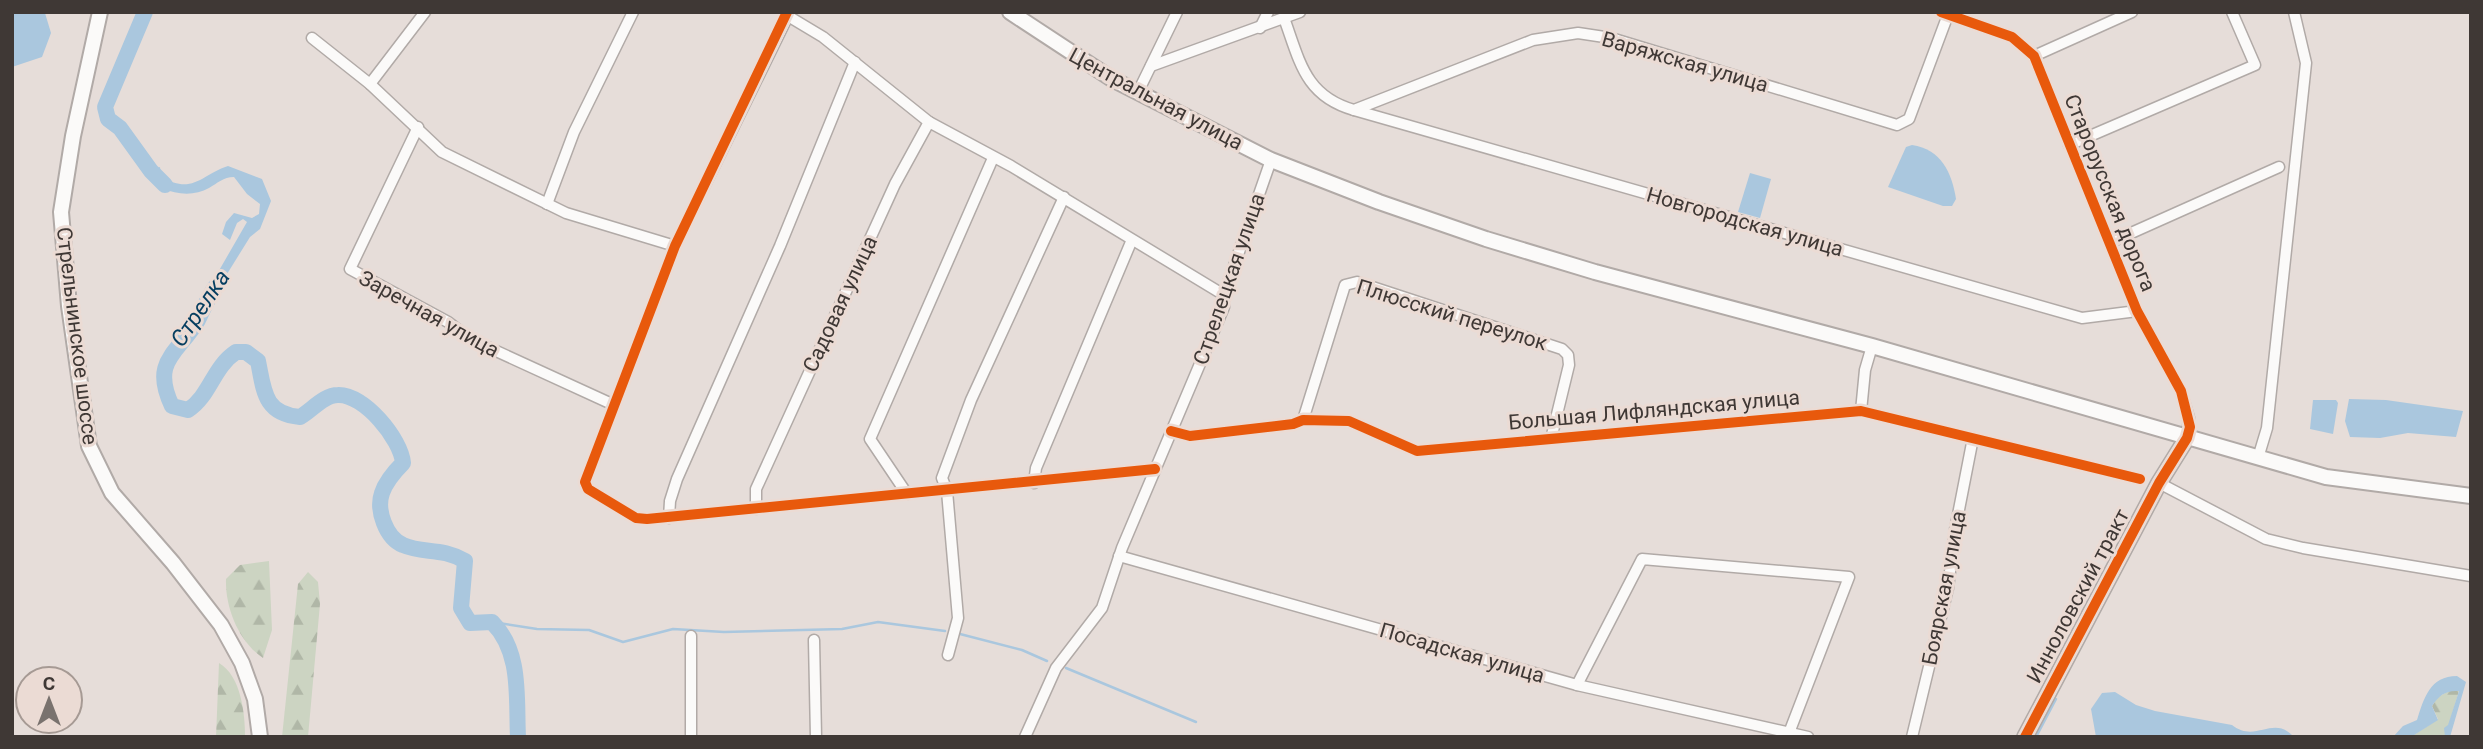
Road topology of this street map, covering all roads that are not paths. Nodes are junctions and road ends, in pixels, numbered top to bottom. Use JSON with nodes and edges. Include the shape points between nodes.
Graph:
{"nodes":[{"id":1,"x":100,"y":12,"type":"edge"},
{"id":2,"x":425,"y":12,"type":"edge"},
{"id":3,"x":633,"y":12,"type":"edge"},
{"id":4,"x":1010,"y":12,"type":"edge"},
{"id":5,"x":1177,"y":12,"type":"edge"},
{"id":6,"x":1268,"y":12,"type":"edge"},
{"id":7,"x":1300,"y":12,"type":"edge"},
{"id":8,"x":2132,"y":12,"type":"edge"},
{"id":9,"x":2232,"y":12,"type":"edge"},
{"id":10,"x":2294,"y":12,"type":"edge"},
{"id":11,"x":1946,"y":13,"type":"edge"},
{"id":12,"x":787,"y":14,"type":"edge"},
{"id":13,"x":2120,"y":15,"type":"edge"},
{"id":14,"x":1284,"y":18,"type":"junction"},
{"id":15,"x":1260,"y":28,"type":"junction"},
{"id":16,"x":312,"y":38,"type":"dead end"},
{"id":17,"x":2034,"y":56,"type":"junction"},
{"id":18,"x":855,"y":62,"type":"junction"},
{"id":19,"x":1151,"y":66,"type":"junction"},
{"id":20,"x":368,"y":83,"type":"junction"},
{"id":21,"x":1138,"y":92,"type":"junction"},
{"id":22,"x":1354,"y":110,"type":"junction"},
{"id":23,"x":929,"y":122,"type":"junction"},
{"id":24,"x":419,"y":129,"type":"junction"},
{"id":25,"x":2069,"y":145,"type":"junction"},
{"id":26,"x":993,"y":158,"type":"junction"},
{"id":27,"x":1271,"y":160,"type":"junction"},
{"id":28,"x":2279,"y":167,"type":"dead end"},
{"id":29,"x":1064,"y":197,"type":"junction"},
{"id":30,"x":547,"y":204,"type":"junction"},
{"id":31,"x":1131,"y":242,"type":"junction"},
{"id":32,"x":2110,"y":242,"type":"junction"},
{"id":33,"x":675,"y":246,"type":"junction"},
{"id":34,"x":1224,"y":295,"type":"junction"},
{"id":35,"x":2137,"y":311,"type":"junction"},
{"id":36,"x":1872,"y":346,"type":"junction"},
{"id":37,"x":614,"y":405,"type":"junction"},
{"id":38,"x":1861,"y":411,"type":"junction"},
{"id":39,"x":1303,"y":420,"type":"junction"},
{"id":40,"x":1171,"y":431,"type":"junction"},
{"id":41,"x":1973,"y":438,"type":"junction"},
{"id":42,"x":2187,"y":438,"type":"junction"},
{"id":43,"x":1551,"y":439,"type":"junction"},
{"id":44,"x":2258,"y":458,"type":"junction"},
{"id":45,"x":1155,"y":469,"type":"junction"},
{"id":46,"x":2140,"y":479,"type":"dead end"},
{"id":47,"x":1034,"y":483,"type":"junction"},
{"id":48,"x":2159,"y":483,"type":"junction"},
{"id":49,"x":947,"y":491,"type":"junction"},
{"id":50,"x":907,"y":494,"type":"junction"},
{"id":51,"x":2471,"y":496,"type":"edge"},
{"id":52,"x":756,"y":509,"type":"junction"},
{"id":53,"x":669,"y":518,"type":"junction"},
{"id":54,"x":1119,"y":556,"type":"junction"},
{"id":55,"x":2471,"y":576,"type":"edge"},
{"id":56,"x":691,"y":636,"type":"dead end"},
{"id":57,"x":814,"y":640,"type":"dead end"},
{"id":58,"x":948,"y":655,"type":"dead end"},
{"id":59,"x":1577,"y":685,"type":"junction"},
{"id":60,"x":1789,"y":733,"type":"junction"},
{"id":61,"x":260,"y":737,"type":"edge"},
{"id":62,"x":691,"y":737,"type":"edge"},
{"id":63,"x":816,"y":737,"type":"edge"},
{"id":64,"x":1025,"y":737,"type":"edge"},
{"id":65,"x":1808,"y":737,"type":"edge"},
{"id":66,"x":1912,"y":737,"type":"edge"},
{"id":67,"x":2025,"y":737,"type":"edge"}],
"edges":[{"from":1,"to":61,"type":"main road","name":"Стрельнинское шоссе","via":[[61,212],[89,446],[111,493],[221,625],[255,699]]},
{"from":2,"to":20,"type":"street"},
{"from":3,"to":30,"type":"street","via":[[574,132]]},
{"from":4,"to":21,"type":"main road","name":"Центральная улица","via":[[1064,50]]},
{"from":5,"to":19,"type":"street"},
{"from":6,"to":15,"type":"street"},
{"from":7,"to":14,"type":"street"},
{"from":8,"to":13,"type":"street"},
{"from":9,"to":25,"type":"street","via":[[2255,65]]},
{"from":10,"to":44,"type":"street","via":[[2306,63],[2305,89],[2298,116],[2290,235],[2269,414]]},
{"from":11,"to":17,"type":"street","via":[[2012,37]]},
{"from":11,"to":22,"type":"street","name":"Варяжская улица","via":[[1909,119],[1897,125],[1611,38],[1578,33],[1533,40]]},
{"from":12,"to":18,"type":"street"},
{"from":12,"to":33,"type":"street"},
{"from":13,"to":17,"type":"street"},
{"from":14,"to":15,"type":"street"},
{"from":14,"to":22,"type":"street","via":[[1311,85],[1324,97]]},
{"from":15,"to":19,"type":"street"},
{"from":16,"to":20,"type":"street"},
{"from":17,"to":25,"type":"street","name":"Старорусская дорога"},
{"from":18,"to":23,"type":"street"},
{"from":18,"to":53,"type":"street","via":[[677,479]]},
{"from":19,"to":21,"type":"street"},
{"from":20,"to":24,"type":"street"},
{"from":21,"to":27,"type":"main road","name":"Центральная улица"},
{"from":22,"to":35,"type":"street","name":"Новгородская улица","via":[[2082,318]]},
{"from":23,"to":26,"type":"street"},
{"from":23,"to":52,"type":"street","name":"Садовая улица","via":[[895,184],[756,489]]},
{"from":24,"to":30,"type":"street","via":[[442,152]]},
{"from":24,"to":37,"type":"street","name":"Заречная улица","via":[[350,269],[448,322],[470,340]]},
{"from":25,"to":32,"type":"street","name":"Старорусская дорога"},
{"from":26,"to":29,"type":"street"},
{"from":26,"to":50,"type":"street","via":[[870,439]]},
{"from":27,"to":34,"type":"street","name":"Стрелецкая улица"},
{"from":27,"to":36,"type":"main road","name":"Центральная улица","via":[[1486,239]]},
{"from":28,"to":32,"type":"street"},
{"from":29,"to":31,"type":"street"},
{"from":29,"to":49,"type":"street","via":[[971,400],[942,478]]},
{"from":30,"to":33,"type":"street","via":[[566,214]]},
{"from":31,"to":34,"type":"street"},
{"from":31,"to":47,"type":"street","via":[[1041,456]]},
{"from":32,"to":35,"type":"street","name":"Старорусская дорога"},
{"from":33,"to":37,"type":"street"},
{"from":34,"to":40,"type":"street","name":"Стрелецкая улица","via":[[1224,307]]},
{"from":35,"to":42,"type":"street","name":"Старорусская дорога","via":[[2181,391],[2189,418]]},
{"from":36,"to":38,"type":"street"},
{"from":36,"to":42,"type":"main road","name":"Центральная улица"},
{"from":37,"to":53,"type":"street","via":[[585,482],[588,489],[636,518]]},
{"from":38,"to":41,"type":"street","name":"Большая Лифляндская улица"},
{"from":38,"to":43,"type":"street","name":"Большая Лифляндская улица"},
{"from":39,"to":40,"type":"street","name":"Большая Лифляндская улица","via":[[1190,436]]},
{"from":39,"to":43,"type":"street","name":"Большая Лифляндская улица","via":[[1349,421],[1417,451]]},
{"from":39,"to":43,"type":"street","name":"Плюсский переулок","via":[[1345,285],[1357,282],[1562,349],[1569,365]]},
{"from":40,"to":45,"type":"street","name":"Стрелецкая улица"},
{"from":41,"to":46,"type":"street","name":"Большая Лифляндская улица"},
{"from":41,"to":66,"type":"street","name":"Боярская улица","via":[[1948,588]]},
{"from":42,"to":44,"type":"main road","name":"Центральная улица"},
{"from":42,"to":48,"type":"main road","name":"Инноловский тракт"},
{"from":44,"to":51,"type":"main road","name":"Центральная улица","via":[[2326,477]]},
{"from":45,"to":47,"type":"street"},
{"from":45,"to":54,"type":"street","name":"Стрелецкая улица"},
{"from":47,"to":49,"type":"street"},
{"from":48,"to":55,"type":"street","via":[[2266,538]]},
{"from":48,"to":67,"type":"main road","name":"Инноловский тракт"},
{"from":49,"to":50,"type":"street"},
{"from":49,"to":58,"type":"street","via":[[958,618]]},
{"from":50,"to":52,"type":"street"},
{"from":52,"to":53,"type":"street"},
{"from":54,"to":59,"type":"street","name":"Посадская улица"},
{"from":54,"to":64,"type":"street","name":"Стрелецкая улица","via":[[1101,608],[1056,668]]},
{"from":56,"to":62,"type":"street"},
{"from":57,"to":63,"type":"street"},
{"from":59,"to":60,"type":"street","name":"Посадская улица"},
{"from":59,"to":60,"type":"street","via":[[1642,559],[1849,577]]},
{"from":60,"to":65,"type":"street","name":"Посадская улица"}]}
